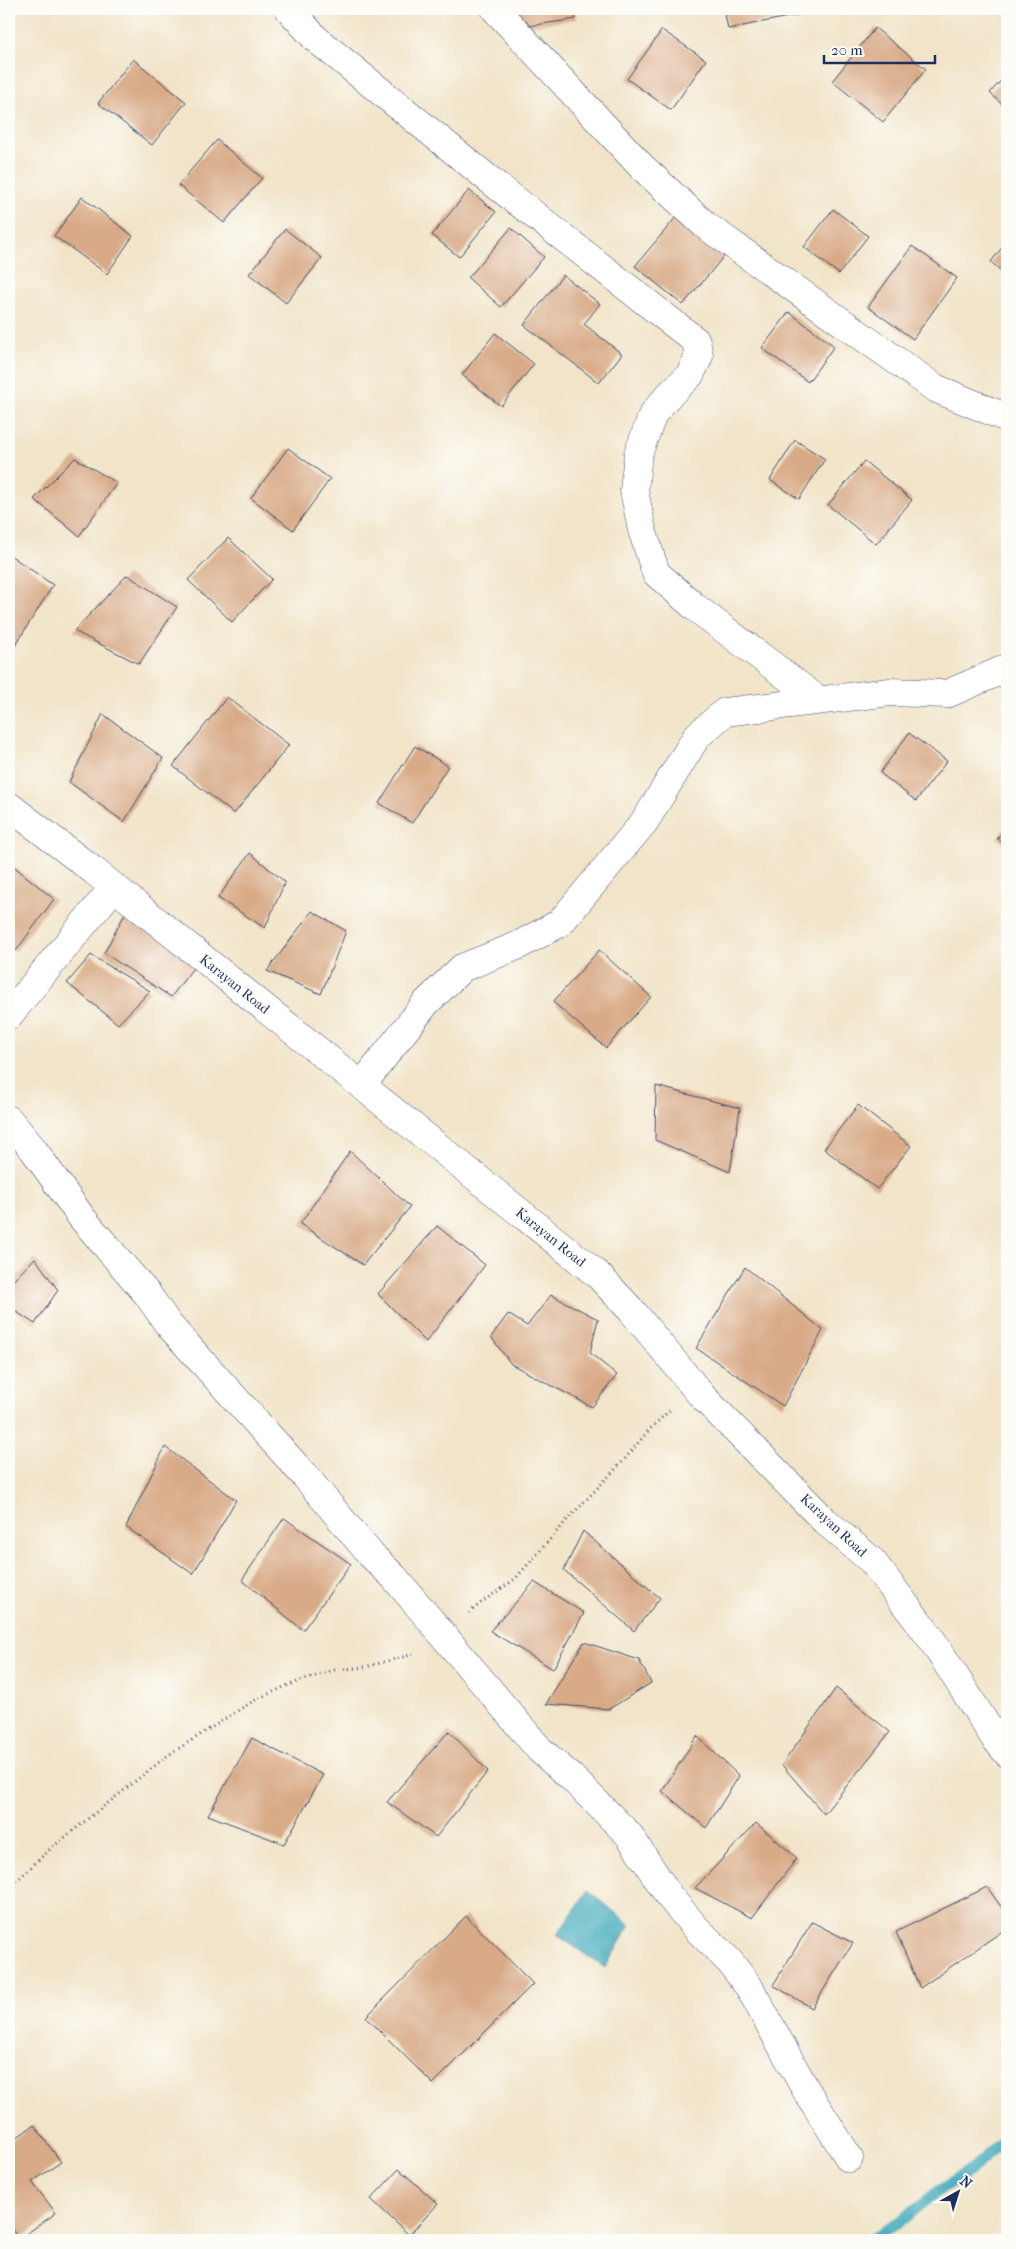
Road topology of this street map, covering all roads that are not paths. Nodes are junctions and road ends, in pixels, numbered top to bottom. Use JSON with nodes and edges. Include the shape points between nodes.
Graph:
{"nodes":[{"id":1,"x":289,"y":9,"type":"edge"},
{"id":2,"x":494,"y":9,"type":"edge"},
{"id":3,"x":1007,"y":418,"type":"edge"},
{"id":4,"x":1007,"y":668,"type":"edge"},
{"id":5,"x":817,"y":699,"type":"junction"},
{"id":6,"x":9,"y":806,"type":"edge"},
{"id":7,"x":114,"y":887,"type":"junction"},
{"id":8,"x":9,"y":1015,"type":"edge"},
{"id":9,"x":362,"y":1085,"type":"junction"},
{"id":10,"x":9,"y":1120,"type":"edge"},
{"id":11,"x":1007,"y":1753,"type":"edge"},
{"id":12,"x":849,"y":2158,"type":"dead end"}],
"edges":[{"from":1,"to":5,"type":"street","via":[[316,39],[696,341],[699,356],[690,375],[653,414],[638,454],[634,490],[642,530],[656,572],[696,608]]},
{"from":2,"to":3,"type":"street","via":[[642,167],[705,225],[935,388]]},
{"from":4,"to":5,"type":"street","via":[[947,694],[890,692]]},
{"from":5,"to":9,"type":"street","via":[[725,712],[697,736],[646,821],[560,923],[517,946],[462,968],[426,1003]]},
{"from":6,"to":7,"type":"street","name":"Karayan Road"},
{"from":7,"to":8,"type":"street"},
{"from":7,"to":9,"type":"street","name":"Karayan Road"},
{"from":9,"to":11,"type":"street","name":"Karayan Road","via":[[598,1275],[702,1396],[825,1521],[872,1561],[930,1637]]},
{"from":10,"to":12,"type":"street","via":[[82,1218],[132,1275],[168,1324],[306,1476],[540,1750],[629,1835],[669,1896],[749,1987],[806,2090]]}]}
